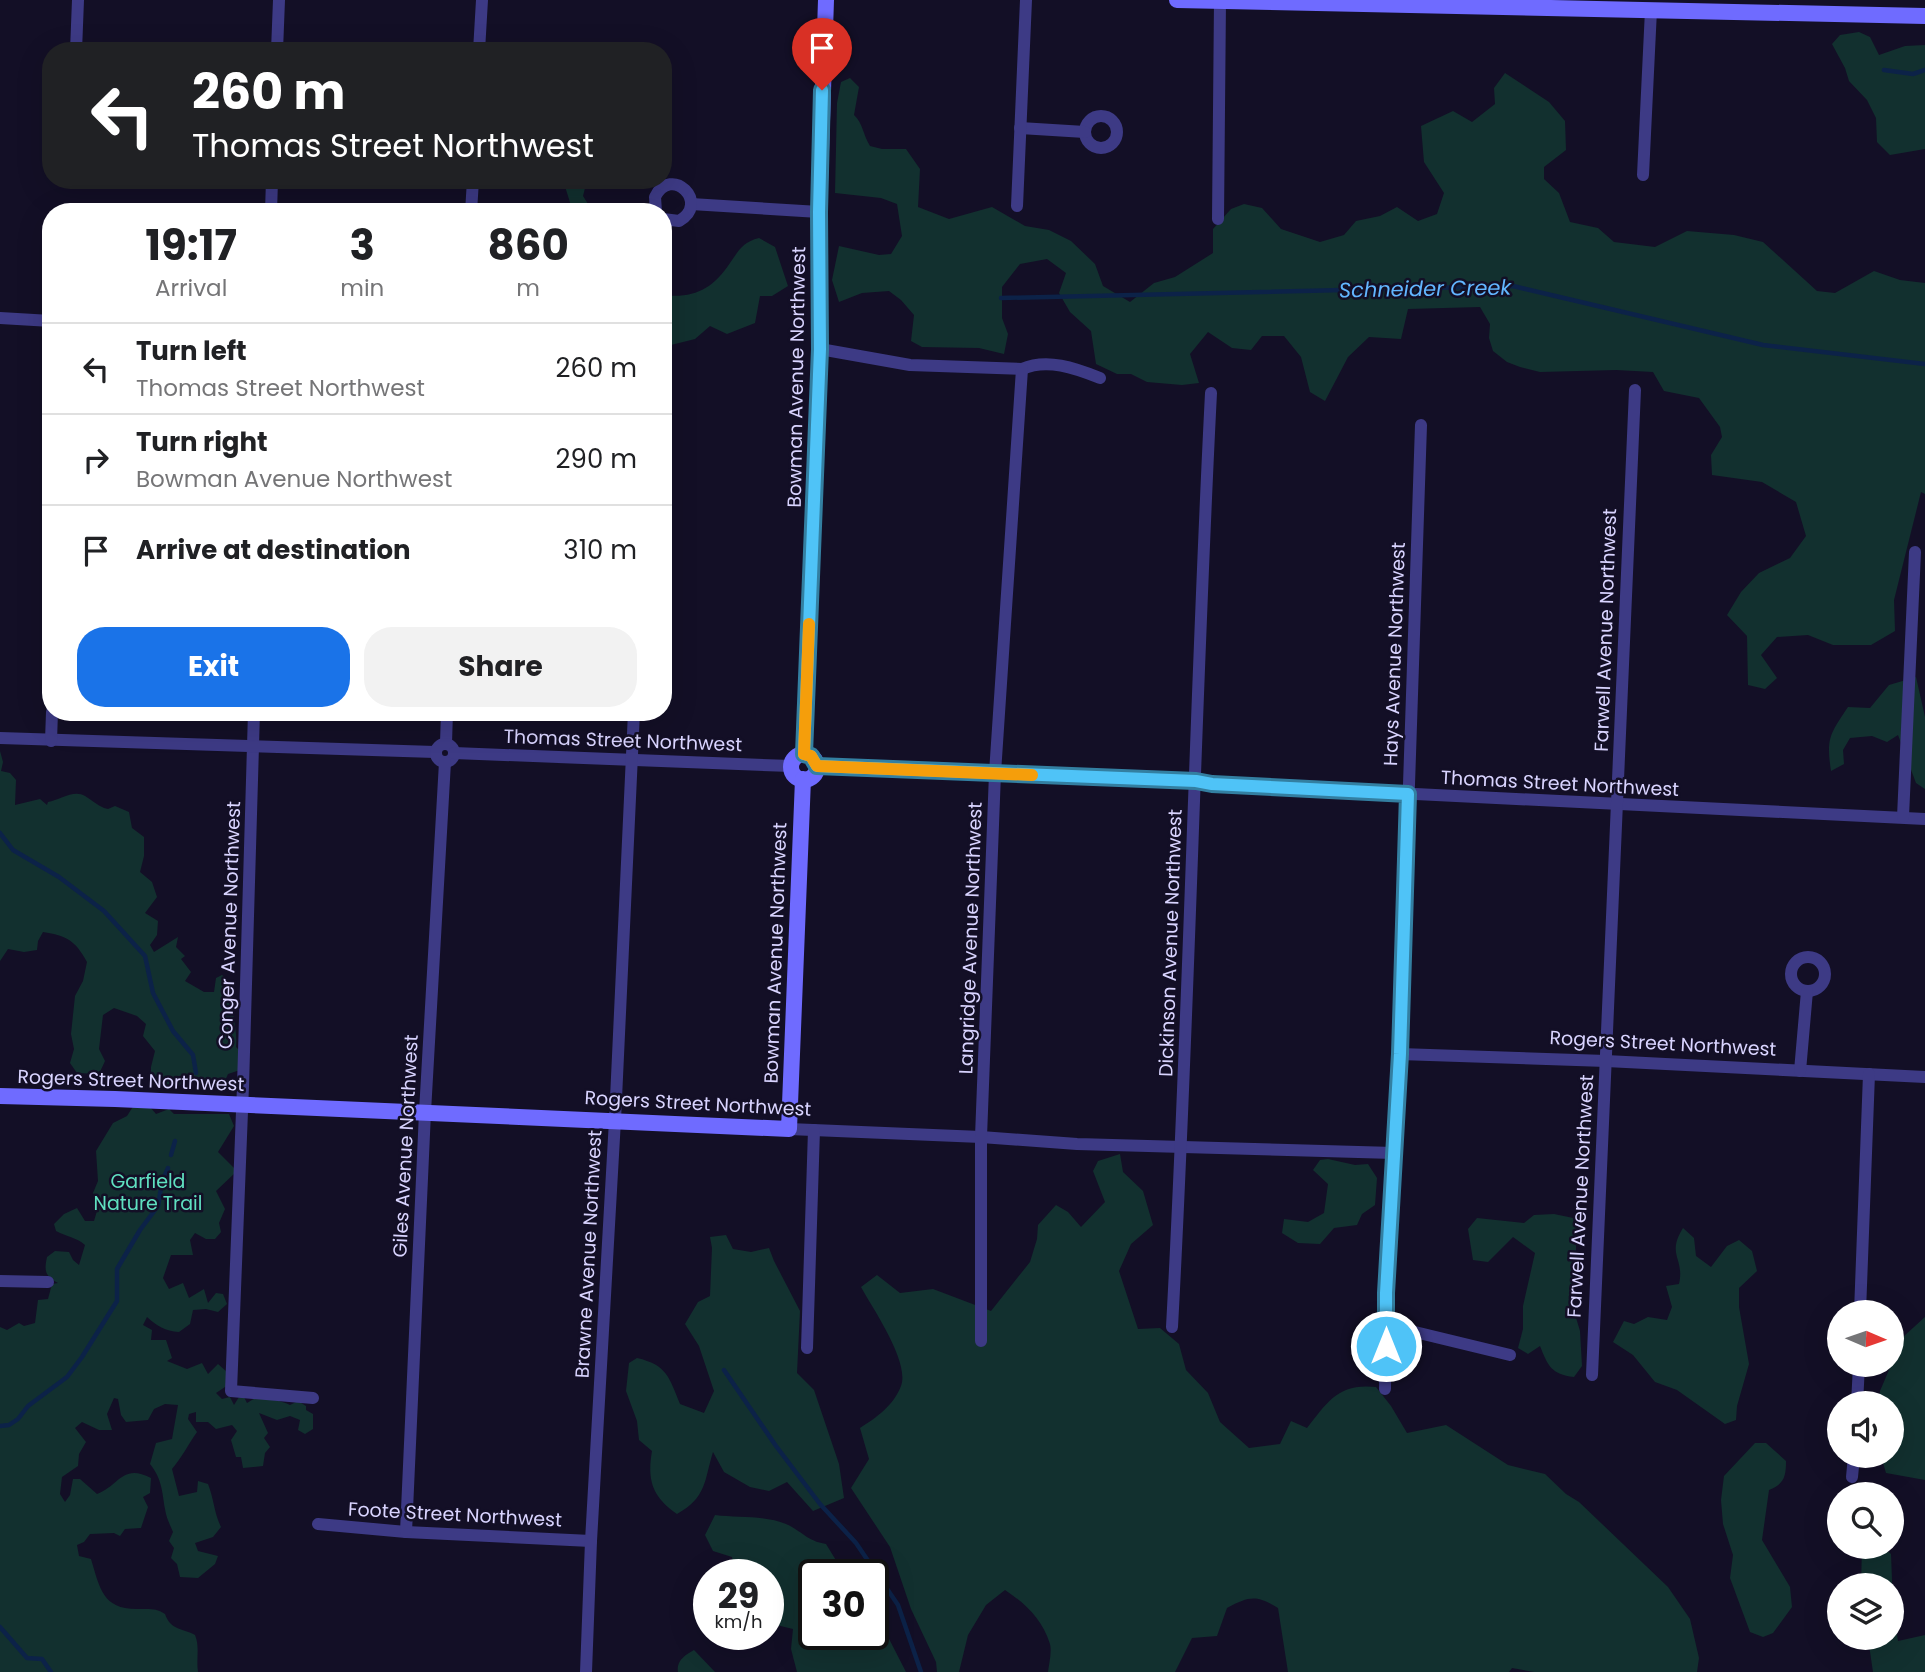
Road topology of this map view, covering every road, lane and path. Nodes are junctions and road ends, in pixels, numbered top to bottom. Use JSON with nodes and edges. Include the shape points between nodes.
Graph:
{"nodes":[{"id":1,"x":78,"y":0,"type":"edge"},
{"id":2,"x":279,"y":0,"type":"edge"},
{"id":3,"x":482,"y":0,"type":"edge"},
{"id":4,"x":826,"y":0,"type":"edge"},
{"id":5,"x":1026,"y":0,"type":"edge"},
{"id":6,"x":1177,"y":0,"type":"edge"},
{"id":7,"x":1220,"y":1,"type":"edge"},
{"id":8,"x":1440,"y":3,"type":"edge"},
{"id":9,"x":1651,"y":5,"type":"edge"},
{"id":10,"x":1925,"y":16,"type":"edge"},
{"id":11,"x":76,"y":42,"type":"edge"},
{"id":12,"x":277,"y":42,"type":"edge"},
{"id":13,"x":480,"y":42,"type":"edge"},
{"id":14,"x":1020,"y":128,"type":"junction"},
{"id":15,"x":1085,"y":132,"type":"dead end"},
{"id":16,"x":1643,"y":175,"type":"dead end"},
{"id":17,"x":672,"y":184,"type":"edge"},
{"id":18,"x":691,"y":204,"type":"junction"},
{"id":19,"x":1017,"y":206,"type":"dead end"},
{"id":20,"x":819,"y":212,"type":"junction"},
{"id":21,"x":1218,"y":219,"type":"dead end"},
{"id":22,"x":672,"y":222,"type":"edge"},
{"id":23,"x":0,"y":318,"type":"edge"},
{"id":24,"x":42,"y":320,"type":"edge"},
{"id":25,"x":820,"y":349,"type":"junction"},
{"id":26,"x":1021,"y":369,"type":"junction"},
{"id":27,"x":1100,"y":378,"type":"dead end"},
{"id":28,"x":1635,"y":390,"type":"dead end"},
{"id":29,"x":1211,"y":393,"type":"dead end"},
{"id":30,"x":1421,"y":425,"type":"dead end"},
{"id":31,"x":1915,"y":552,"type":"dead end"},
{"id":32,"x":52,"y":721,"type":"edge"},
{"id":33,"x":254,"y":721,"type":"edge"},
{"id":34,"x":447,"y":721,"type":"edge"},
{"id":35,"x":634,"y":721,"type":"edge"},
{"id":36,"x":0,"y":738,"type":"edge"},
{"id":37,"x":51,"y":741,"type":"junction"},
{"id":38,"x":253,"y":745,"type":"junction"},
{"id":39,"x":445,"y":753,"type":"junction"},
{"id":40,"x":804,"y":754,"type":"junction"},
{"id":41,"x":632,"y":759,"type":"junction"},
{"id":42,"x":791,"y":766,"type":"junction"},
{"id":43,"x":817,"y":766,"type":"junction"},
{"id":44,"x":995,"y":773,"type":"junction"},
{"id":45,"x":803,"y":779,"type":"junction"},
{"id":46,"x":1196,"y":781,"type":"junction"},
{"id":47,"x":1408,"y":794,"type":"junction"},
{"id":48,"x":1617,"y":804,"type":"junction"},
{"id":49,"x":1903,"y":817,"type":"junction"},
{"id":50,"x":1925,"y":818,"type":"edge"},
{"id":51,"x":1807,"y":991,"type":"dead end"},
{"id":52,"x":1400,"y":1054,"type":"junction"},
{"id":53,"x":1606,"y":1061,"type":"junction"},
{"id":54,"x":1800,"y":1071,"type":"junction"},
{"id":55,"x":1869,"y":1074,"type":"junction"},
{"id":56,"x":1925,"y":1077,"type":"edge"},
{"id":57,"x":0,"y":1096,"type":"edge"},
{"id":58,"x":243,"y":1106,"type":"junction"},
{"id":59,"x":425,"y":1112,"type":"junction"},
{"id":60,"x":615,"y":1120,"type":"junction"},
{"id":61,"x":789,"y":1129,"type":"junction"},
{"id":62,"x":814,"y":1130,"type":"junction"},
{"id":63,"x":981,"y":1137,"type":"junction"},
{"id":64,"x":1182,"y":1148,"type":"junction"},
{"id":65,"x":1394,"y":1153,"type":"junction"},
{"id":66,"x":0,"y":1281,"type":"edge"},
{"id":67,"x":48,"y":1282,"type":"dead end"},
{"id":68,"x":1860,"y":1300,"type":"edge"},
{"id":69,"x":1386,"y":1325,"type":"junction"},
{"id":70,"x":1172,"y":1327,"type":"dead end"},
{"id":71,"x":981,"y":1341,"type":"dead end"},
{"id":72,"x":807,"y":1348,"type":"dead end"},
{"id":73,"x":1510,"y":1355,"type":"dead end"},
{"id":74,"x":1592,"y":1375,"type":"dead end"},
{"id":75,"x":1385,"y":1389,"type":"dead end"},
{"id":76,"x":313,"y":1398,"type":"dead end"},
{"id":77,"x":1853,"y":1468,"type":"edge"},
{"id":78,"x":1852,"y":1477,"type":"dead end"},
{"id":79,"x":318,"y":1524,"type":"dead end"},
{"id":80,"x":406,"y":1532,"type":"junction"},
{"id":81,"x":591,"y":1541,"type":"junction"},
{"id":82,"x":586,"y":1672,"type":"edge"}],
"edges":[{"from":1,"to":11,"type":"street"},
{"from":2,"to":12,"type":"street"},
{"from":3,"to":13,"type":"street"},
{"from":4,"to":20,"type":"street","name":"Bowman Avenue Northwest"},
{"from":5,"to":14,"type":"street"},
{"from":6,"to":7,"type":"street"},
{"from":7,"to":8,"type":"street"},
{"from":7,"to":21,"type":"street"},
{"from":8,"to":9,"type":"street"},
{"from":9,"to":10,"type":"street"},
{"from":9,"to":16,"type":"street"},
{"from":14,"to":15,"type":"street"},
{"from":14,"to":19,"type":"street"},
{"from":17,"to":18,"type":"street","via":[[685,189]]},
{"from":18,"to":20,"type":"street"},
{"from":18,"to":22,"type":"street","via":[[684,218]]},
{"from":20,"to":25,"type":"street","name":"Bowman Avenue Northwest"},
{"from":23,"to":24,"type":"street"},
{"from":25,"to":26,"type":"street","via":[[910,365]]},
{"from":25,"to":40,"type":"street","name":"Bowman Avenue Northwest"},
{"from":26,"to":27,"type":"street","via":[[1034,364],[1057,365]]},
{"from":26,"to":44,"type":"street","name":"Langridge Avenue Northwest"},
{"from":28,"to":48,"type":"street","name":"Farwell Avenue Northwest"},
{"from":29,"to":46,"type":"street","name":"Dickinson Avenue Northwest"},
{"from":30,"to":47,"type":"street","name":"Hays Avenue Northwest"},
{"from":31,"to":49,"type":"street"},
{"from":32,"to":37,"type":"street"},
{"from":33,"to":38,"type":"street","name":"Conger Avenue Northwest"},
{"from":34,"to":39,"type":"street","name":"Giles Avenue Northwest"},
{"from":35,"to":41,"type":"street","name":"Brawne Avenue Northwest"},
{"from":36,"to":37,"type":"street","name":"Thomas Street Northwest"},
{"from":37,"to":38,"type":"street","name":"Thomas Street Northwest"},
{"from":38,"to":39,"type":"street","name":"Thomas Street Northwest"},
{"from":38,"to":58,"type":"street","name":"Conger Avenue Northwest"},
{"from":39,"to":41,"type":"street","name":"Thomas Street Northwest"},
{"from":39,"to":59,"type":"street","name":"Giles Avenue Northwest"},
{"from":40,"to":42,"type":"street"},
{"from":40,"to":43,"type":"street"},
{"from":41,"to":42,"type":"street","name":"Thomas Street Northwest"},
{"from":41,"to":60,"type":"street","name":"Brawne Avenue Northwest"},
{"from":42,"to":45,"type":"street"},
{"from":43,"to":44,"type":"street","name":"Thomas Street Northwest"},
{"from":43,"to":45,"type":"street","via":[[813,776]]},
{"from":44,"to":46,"type":"street","name":"Thomas Street Northwest"},
{"from":44,"to":63,"type":"street","name":"Langridge Avenue Northwest"},
{"from":45,"to":61,"type":"street","name":"Bowman Avenue Northwest"},
{"from":46,"to":47,"type":"street","name":"Thomas Street Northwest"},
{"from":46,"to":64,"type":"street","name":"Dickinson Avenue Northwest"},
{"from":47,"to":48,"type":"street","name":"Thomas Street Northwest"},
{"from":47,"to":52,"type":"street","name":"Hays Avenue Northwest"},
{"from":48,"to":49,"type":"street","name":"Thomas Street Northwest"},
{"from":48,"to":53,"type":"street","name":"Farwell Avenue Northwest"},
{"from":49,"to":50,"type":"street","name":"Thomas Street Northwest"},
{"from":51,"to":54,"type":"street"},
{"from":52,"to":53,"type":"street","name":"Rogers Street Northwest"},
{"from":52,"to":65,"type":"street","name":"Hays Avenue Northwest"},
{"from":53,"to":54,"type":"street","name":"Rogers Street Northwest"},
{"from":53,"to":74,"type":"street","name":"Farwell Avenue Northwest"},
{"from":54,"to":55,"type":"street","name":"Rogers Street Northwest"},
{"from":55,"to":56,"type":"street","name":"Rogers Street Northwest"},
{"from":55,"to":68,"type":"street"},
{"from":57,"to":58,"type":"street","name":"Rogers Street Northwest"},
{"from":58,"to":59,"type":"street","name":"Rogers Street Northwest"},
{"from":58,"to":76,"type":"street","name":"Conger Avenue Northwest","via":[[231,1391]]},
{"from":59,"to":60,"type":"street","name":"Rogers Street Northwest"},
{"from":59,"to":80,"type":"street","name":"Giles Avenue Northwest"},
{"from":60,"to":61,"type":"street","name":"Rogers Street Northwest"},
{"from":60,"to":81,"type":"street","name":"Brawne Avenue Northwest"},
{"from":61,"to":62,"type":"street","name":"Rogers Street Northwest"},
{"from":62,"to":63,"type":"street","name":"Rogers Street Northwest"},
{"from":62,"to":72,"type":"street"},
{"from":63,"to":64,"type":"street","name":"Rogers Street Northwest"},
{"from":63,"to":71,"type":"street","name":"Langridge Avenue Northwest"},
{"from":64,"to":65,"type":"street","name":"Rogers Street Northwest"},
{"from":64,"to":70,"type":"street","name":"Dickinson Avenue Northwest"},
{"from":65,"to":69,"type":"street","name":"Hays Avenue Northwest"},
{"from":66,"to":67,"type":"street"},
{"from":69,"to":73,"type":"street"},
{"from":69,"to":75,"type":"street","name":"Hays Avenue Northwest"},
{"from":77,"to":78,"type":"street"},
{"from":79,"to":80,"type":"street","name":"Foote Street Northwest"},
{"from":80,"to":81,"type":"street","name":"Foote Street Northwest"},
{"from":81,"to":82,"type":"street","name":"Brawne Avenue Northwest"}]}
